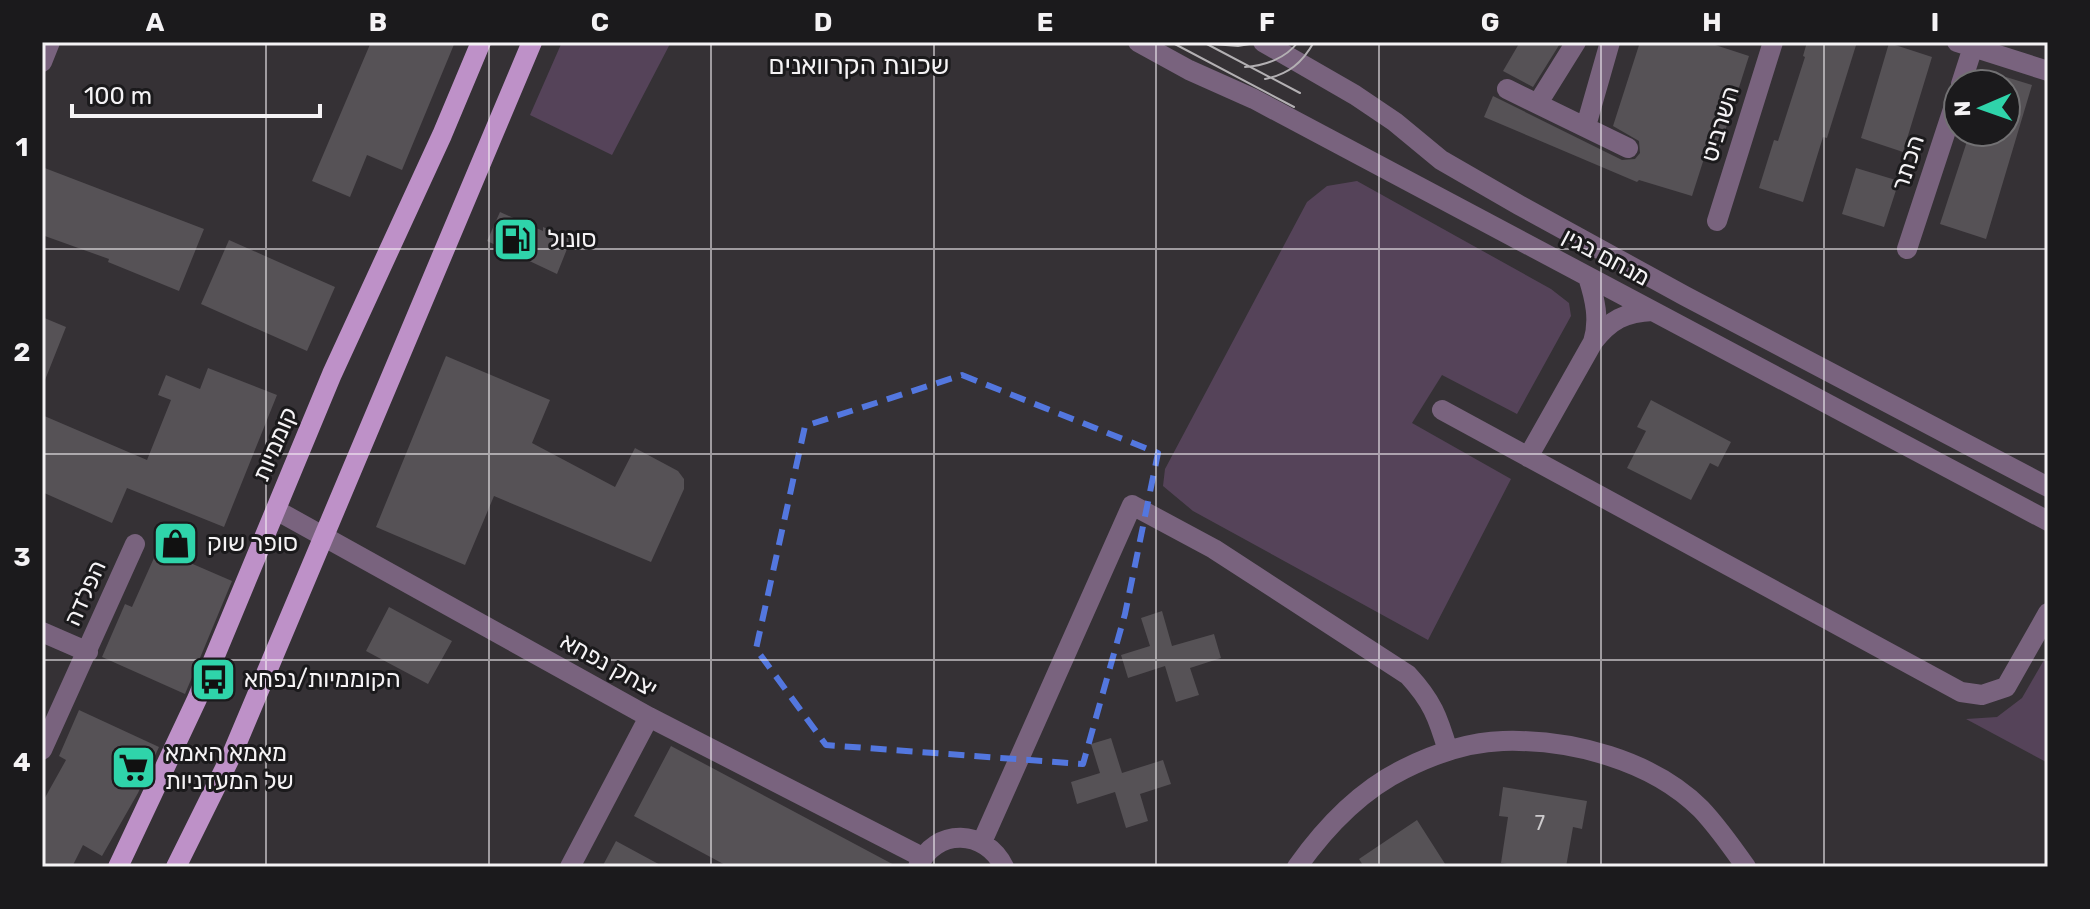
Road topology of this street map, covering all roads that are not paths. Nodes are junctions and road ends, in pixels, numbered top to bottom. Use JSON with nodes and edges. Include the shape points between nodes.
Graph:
{"nodes":[{"id":1,"x":50,"y":42,"type":"edge"},
{"id":2,"x":481,"y":42,"type":"edge"},
{"id":3,"x":532,"y":42,"type":"edge"},
{"id":4,"x":1138,"y":42,"type":"edge"},
{"id":5,"x":1263,"y":42,"type":"edge"},
{"id":6,"x":1576,"y":42,"type":"edge"},
{"id":7,"x":1610,"y":42,"type":"edge"},
{"id":8,"x":1773,"y":42,"type":"edge"},
{"id":9,"x":1965,"y":44,"type":"edge"},
{"id":10,"x":42,"y":62,"type":"edge"},
{"id":11,"x":1963,"y":68,"type":"edge"},
{"id":12,"x":2048,"y":71,"type":"edge"},
{"id":13,"x":1507,"y":89,"type":"dead end"},
{"id":14,"x":1538,"y":103,"type":"junction"},
{"id":15,"x":1586,"y":126,"type":"junction"},
{"id":16,"x":1942,"y":143,"type":"edge"},
{"id":17,"x":1628,"y":148,"type":"dead end"},
{"id":18,"x":1717,"y":221,"type":"dead end"},
{"id":19,"x":1907,"y":249,"type":"dead end"},
{"id":20,"x":1588,"y":277,"type":"junction"},
{"id":21,"x":1653,"y":311,"type":"junction"},
{"id":22,"x":1593,"y":342,"type":"junction"},
{"id":23,"x":1442,"y":410,"type":"dead end"},
{"id":24,"x":1528,"y":457,"type":"junction"},
{"id":25,"x":2048,"y":487,"type":"edge"},
{"id":26,"x":276,"y":510,"type":"junction"},
{"id":27,"x":2048,"y":521,"type":"edge"},
{"id":28,"x":325,"y":535,"type":"junction"},
{"id":29,"x":135,"y":544,"type":"dead end"},
{"id":30,"x":2048,"y":613,"type":"edge"},
{"id":31,"x":42,"y":632,"type":"edge"},
{"id":32,"x":88,"y":652,"type":"junction"},
{"id":33,"x":649,"y":717,"type":"junction"},
{"id":34,"x":42,"y":750,"type":"edge"},
{"id":35,"x":1448,"y":751,"type":"junction"},
{"id":36,"x":982,"y":842,"type":"junction"},
{"id":37,"x":920,"y":862,"type":"edge"},
{"id":38,"x":118,"y":867,"type":"edge"},
{"id":39,"x":176,"y":867,"type":"edge"},
{"id":40,"x":570,"y":867,"type":"edge"},
{"id":41,"x":1004,"y":867,"type":"edge"},
{"id":42,"x":1297,"y":867,"type":"edge"},
{"id":43,"x":1746,"y":867,"type":"edge"}],
"edges":[{"from":1,"to":10,"type":"street"},
{"from":2,"to":26,"type":"main road","name":"קוממיות"},
{"from":3,"to":28,"type":"main road"},
{"from":4,"to":20,"type":"street","name":"מנחם בגין"},
{"from":5,"to":25,"type":"street","name":"מנחם בגין","via":[[1355,95],[1441,160],[1519,205]]},
{"from":6,"to":14,"type":"street"},
{"from":7,"to":15,"type":"street"},
{"from":8,"to":18,"type":"street","name":"השרביט"},
{"from":9,"to":11,"type":"street"},
{"from":9,"to":12,"type":"street"},
{"from":13,"to":14,"type":"street"},
{"from":14,"to":15,"type":"street"},
{"from":15,"to":17,"type":"street"},
{"from":16,"to":19,"type":"street","name":"הכתר"},
{"from":20,"to":21,"type":"street","name":"מנחם בגין"},
{"from":20,"to":22,"type":"street","via":[[1597,314]]},
{"from":21,"to":22,"type":"street","via":[[1620,317]]},
{"from":21,"to":27,"type":"street","name":"מנחם בגין"},
{"from":22,"to":24,"type":"street"},
{"from":23,"to":24,"type":"street"},
{"from":24,"to":30,"type":"street","via":[[1961,692],[1982,695],[2006,687]]},
{"from":26,"to":28,"type":"street","name":"יצחק נפחא"},
{"from":26,"to":38,"type":"main road","name":"קוממיות","via":[[197,699]]},
{"from":28,"to":33,"type":"street","name":"יצחק נפחא"},
{"from":28,"to":39,"type":"main road","via":[[233,752]]},
{"from":29,"to":32,"type":"street","name":"הפלדה"},
{"from":31,"to":32,"type":"street"},
{"from":32,"to":34,"type":"street","name":"הפלדה"},
{"from":33,"to":37,"type":"street","name":"יצחק נפחא"},
{"from":33,"to":40,"type":"street"},
{"from":35,"to":36,"type":"street","via":[[1426,694],[1408,675],[1214,549],[1132,505]]},
{"from":35,"to":42,"type":"street","via":[[1402,770],[1363,795]]},
{"from":35,"to":43,"type":"street","via":[[1501,741],[1561,744],[1625,762],[1699,808]]},
{"from":36,"to":37,"type":"street","via":[[950,837]]},
{"from":36,"to":41,"type":"street"}]}
